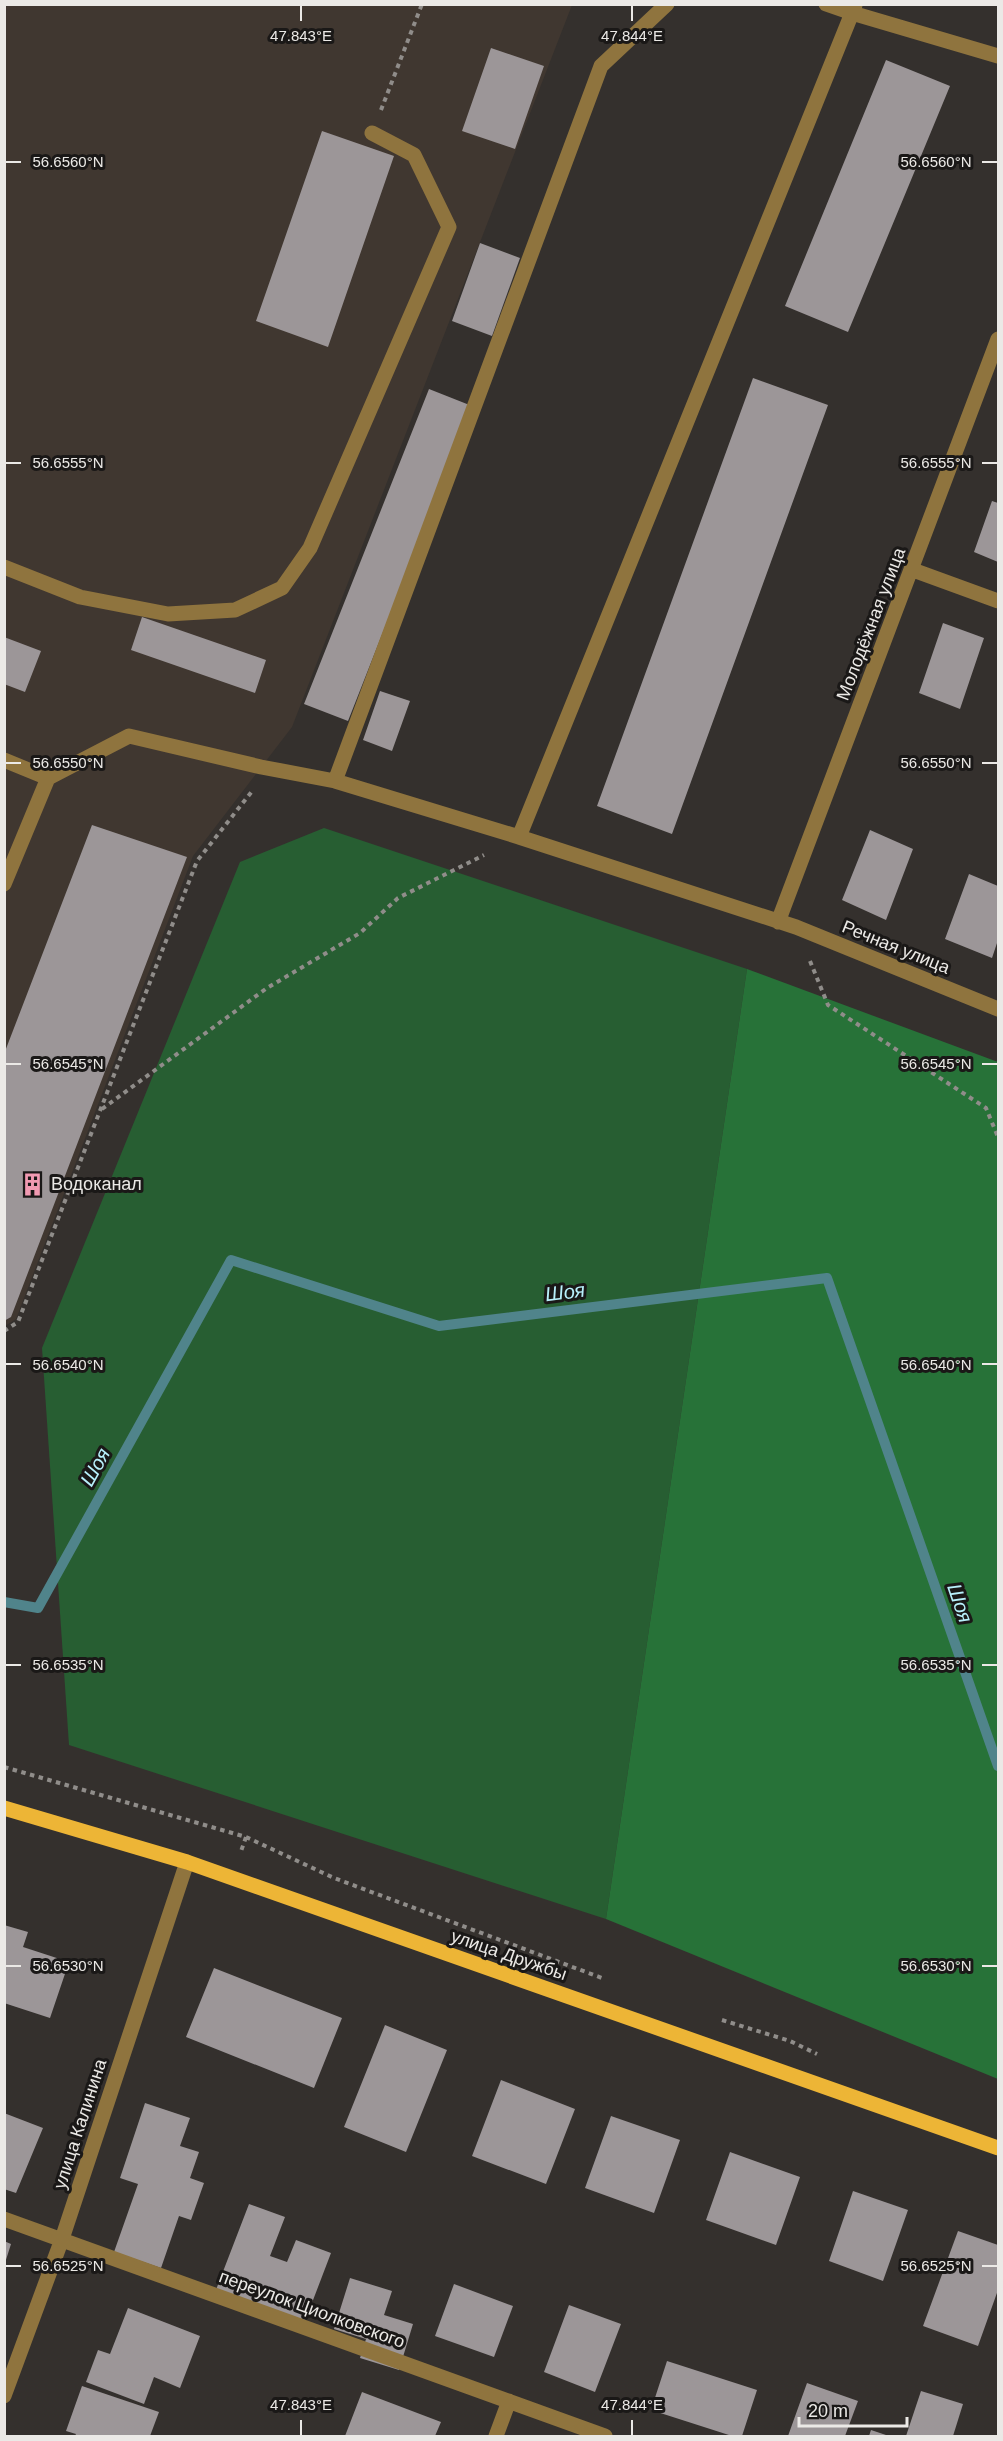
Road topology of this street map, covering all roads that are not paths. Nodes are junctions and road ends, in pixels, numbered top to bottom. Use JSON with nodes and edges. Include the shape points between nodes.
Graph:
{"nodes":[{"id":1,"x":667,"y":4,"type":"edge"},
{"id":2,"x":825,"y":4,"type":"edge"},
{"id":3,"x":853,"y":9,"type":"edge"},
{"id":4,"x":999,"y":56,"type":"edge"},
{"id":5,"x":372,"y":133,"type":"road end"},
{"id":6,"x":999,"y":339,"type":"edge"},
{"id":7,"x":4,"y":567,"type":"edge"},
{"id":8,"x":913,"y":570,"type":"junction"},
{"id":9,"x":999,"y":601,"type":"edge"},
{"id":10,"x":4,"y":760,"type":"edge"},
{"id":11,"x":48,"y":778,"type":"junction"},
{"id":12,"x":335,"y":781,"type":"junction"},
{"id":13,"x":519,"y":837,"type":"junction"},
{"id":14,"x":4,"y":884,"type":"edge"},
{"id":15,"x":778,"y":922,"type":"junction"},
{"id":16,"x":999,"y":1009,"type":"edge"},
{"id":17,"x":4,"y":1808,"type":"edge"},
{"id":18,"x":187,"y":1862,"type":"junction"},
{"id":19,"x":999,"y":2148,"type":"edge"},
{"id":20,"x":4,"y":2219,"type":"edge"},
{"id":21,"x":63,"y":2239,"type":"junction"},
{"id":22,"x":4,"y":2396,"type":"edge"},
{"id":23,"x":509,"y":2401,"type":"junction"},
{"id":24,"x":496,"y":2436,"type":"edge"},
{"id":25,"x":605,"y":2436,"type":"edge"}],
"edges":[{"from":1,"to":12,"type":"street","via":[[601,66]]},
{"from":2,"to":3,"type":"street"},
{"from":3,"to":4,"type":"street"},
{"from":3,"to":13,"type":"street"},
{"from":5,"to":7,"type":"street","via":[[414,155],[448,227],[310,548],[282,588],[235,610],[168,614],[80,597]]},
{"from":6,"to":8,"type":"street","name":"Молодёжная улица"},
{"from":8,"to":9,"type":"street"},
{"from":8,"to":15,"type":"street","name":"Молодёжная улица"},
{"from":10,"to":11,"type":"street"},
{"from":11,"to":12,"type":"street","name":"Речная улица","via":[[129,736]]},
{"from":11,"to":14,"type":"street"},
{"from":12,"to":13,"type":"street","name":"Речная улица"},
{"from":13,"to":15,"type":"street","name":"Речная улица"},
{"from":15,"to":16,"type":"street","name":"Речная улица"},
{"from":17,"to":18,"type":"main road","name":"улица Дружбы"},
{"from":18,"to":19,"type":"main road","name":"улица Дружбы"},
{"from":18,"to":21,"type":"street","name":"улица Калинина"},
{"from":20,"to":21,"type":"street","name":"переулок Циолковского"},
{"from":21,"to":22,"type":"street","name":"улица Калинина"},
{"from":21,"to":23,"type":"street","name":"переулок Циолковского"},
{"from":23,"to":24,"type":"street"},
{"from":23,"to":25,"type":"street","name":"переулок Циолковского"}]}
